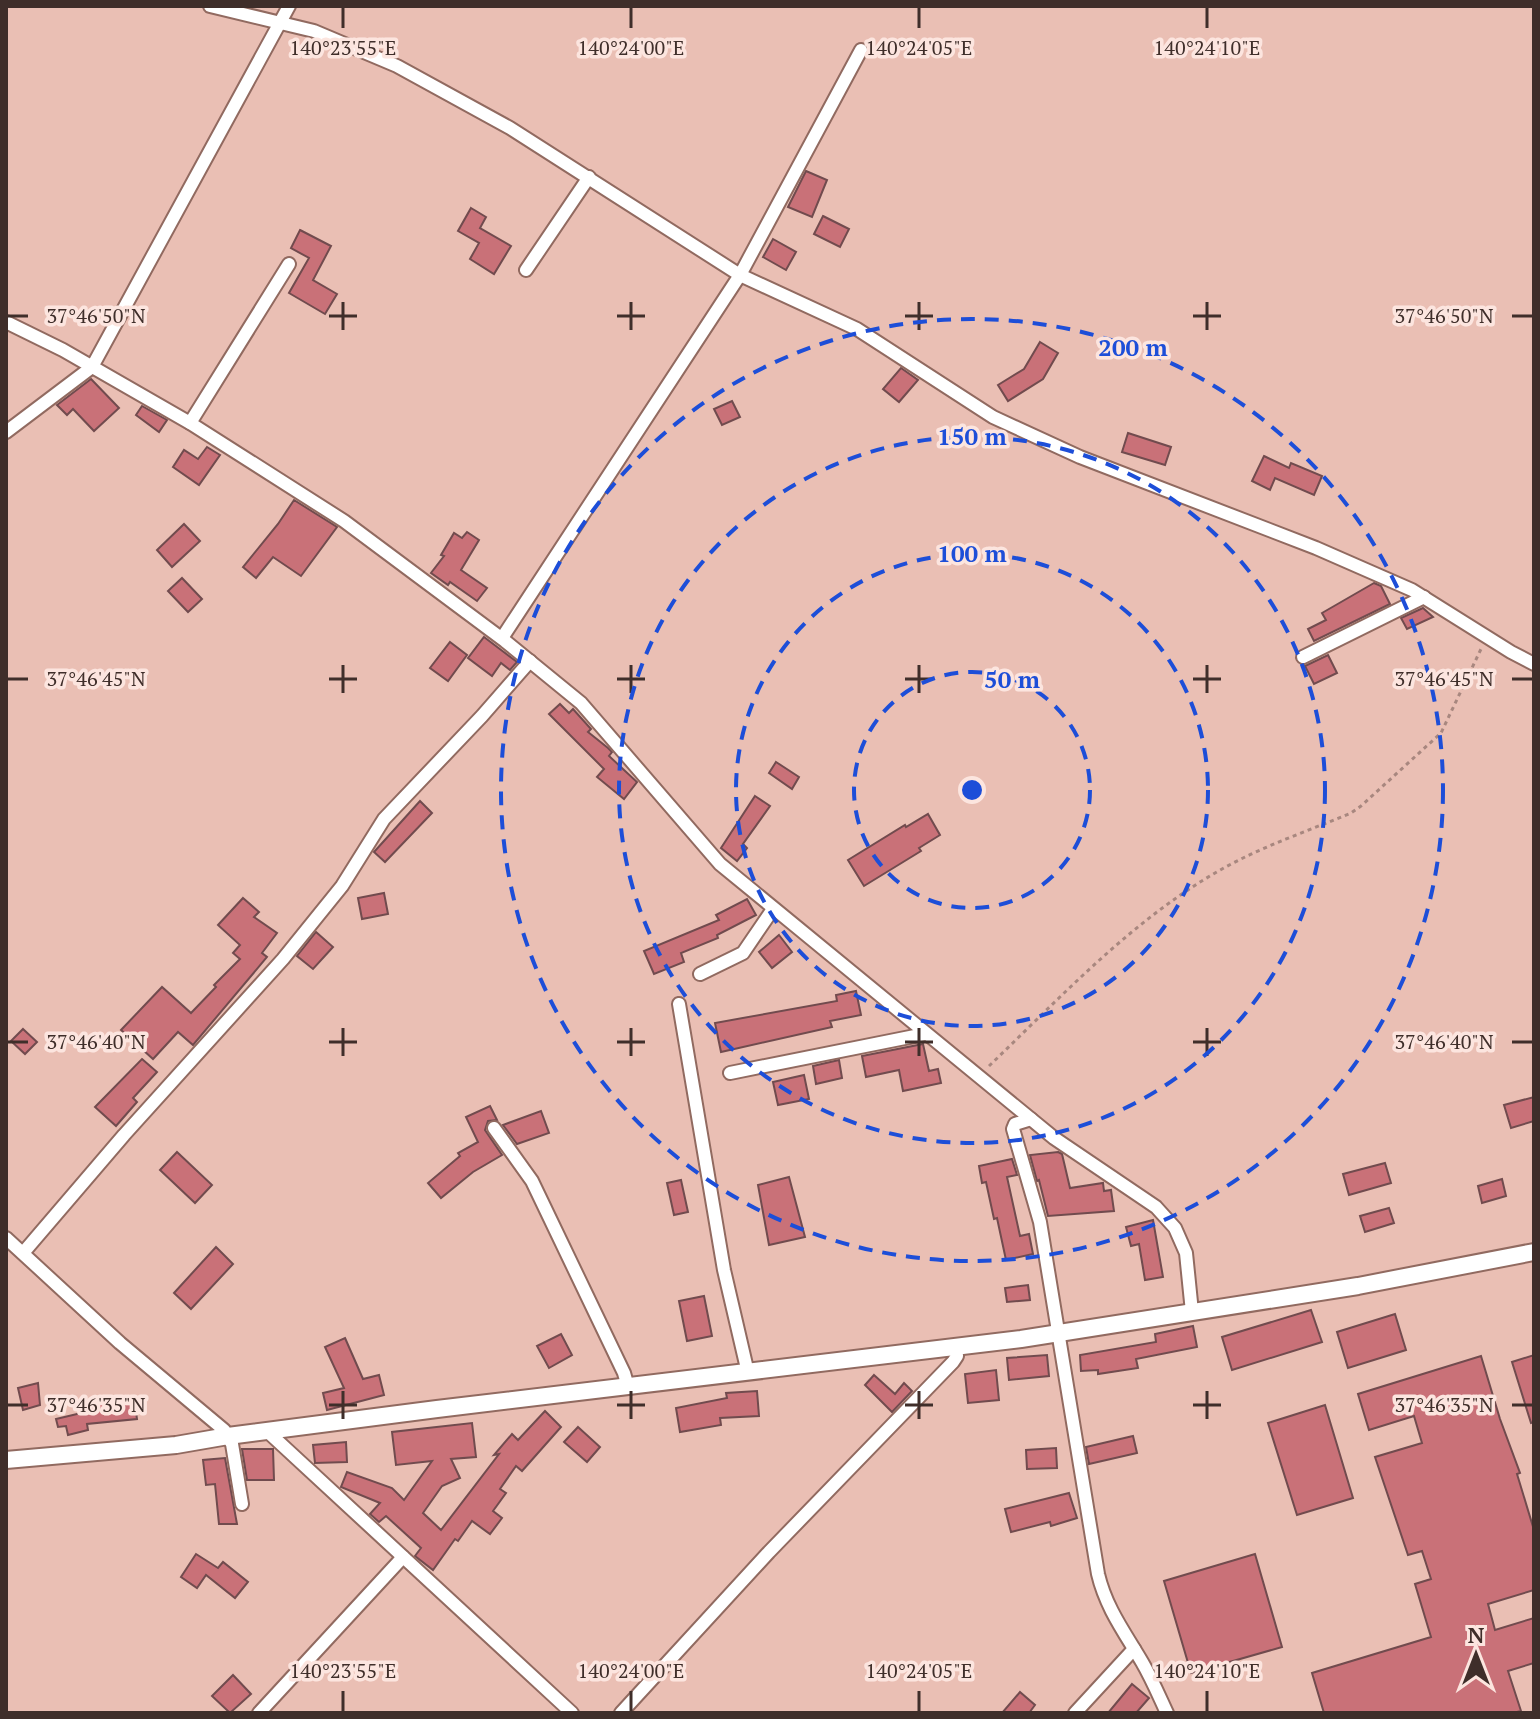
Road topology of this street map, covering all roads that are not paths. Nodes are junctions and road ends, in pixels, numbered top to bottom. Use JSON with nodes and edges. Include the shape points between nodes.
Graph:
{"nodes":[{"id":1,"x":210,"y":6,"type":"edge"},
{"id":2,"x":289,"y":6,"type":"edge"},
{"id":3,"x":280,"y":21,"type":"junction"},
{"id":4,"x":861,"y":50,"type":"dead end"},
{"id":5,"x":589,"y":177,"type":"junction"},
{"id":6,"x":289,"y":264,"type":"dead end"},
{"id":7,"x":526,"y":270,"type":"dead end"},
{"id":8,"x":740,"y":275,"type":"junction"},
{"id":9,"x":6,"y":322,"type":"edge"},
{"id":10,"x":92,"y":367,"type":"junction"},
{"id":11,"x":190,"y":423,"type":"junction"},
{"id":12,"x":6,"y":432,"type":"edge"},
{"id":13,"x":1424,"y":597,"type":"junction"},
{"id":14,"x":502,"y":638,"type":"junction"},
{"id":15,"x":1303,"y":657,"type":"dead end"},
{"id":16,"x":530,"y":661,"type":"junction"},
{"id":17,"x":1534,"y":664,"type":"edge"},
{"id":18,"x":773,"y":909,"type":"junction"},
{"id":19,"x":700,"y":974,"type":"dead end"},
{"id":20,"x":679,"y":1004,"type":"dead end"},
{"id":21,"x":925,"y":1034,"type":"junction"},
{"id":22,"x":730,"y":1073,"type":"dead end"},
{"id":23,"x":1031,"y":1119,"type":"junction"},
{"id":24,"x":494,"y":1128,"type":"dead end"},
{"id":25,"x":6,"y":1238,"type":"edge"},
{"id":26,"x":1534,"y":1252,"type":"edge"},
{"id":27,"x":23,"y":1253,"type":"junction"},
{"id":28,"x":1192,"y":1312,"type":"junction"},
{"id":29,"x":1059,"y":1333,"type":"junction"},
{"id":30,"x":956,"y":1347,"type":"junction"},
{"id":31,"x":748,"y":1373,"type":"junction"},
{"id":32,"x":628,"y":1387,"type":"junction"},
{"id":33,"x":268,"y":1432,"type":"junction"},
{"id":34,"x":228,"y":1436,"type":"junction"},
{"id":35,"x":6,"y":1460,"type":"edge"},
{"id":36,"x":242,"y":1504,"type":"dead end"},
{"id":37,"x":403,"y":1557,"type":"junction"},
{"id":38,"x":1134,"y":1649,"type":"junction"},
{"id":39,"x":259,"y":1713,"type":"edge"},
{"id":40,"x":572,"y":1713,"type":"edge"},
{"id":41,"x":621,"y":1713,"type":"edge"},
{"id":42,"x":1075,"y":1713,"type":"edge"},
{"id":43,"x":1167,"y":1713,"type":"edge"}],
"edges":[{"from":1,"to":3,"type":"street"},
{"from":2,"to":3,"type":"street"},
{"from":3,"to":5,"type":"street","via":[[410,72]]},
{"from":3,"to":10,"type":"street"},
{"from":4,"to":8,"type":"street"},
{"from":5,"to":7,"type":"street"},
{"from":5,"to":8,"type":"street"},
{"from":6,"to":11,"type":"street"},
{"from":8,"to":13,"type":"street","via":[[857,329],[973,405],[1047,443],[1316,548]]},
{"from":8,"to":14,"type":"street"},
{"from":9,"to":10,"type":"street"},
{"from":10,"to":11,"type":"street"},
{"from":10,"to":12,"type":"street"},
{"from":11,"to":14,"type":"street","via":[[344,521]]},
{"from":13,"to":15,"type":"street"},
{"from":13,"to":17,"type":"street"},
{"from":14,"to":16,"type":"street"},
{"from":16,"to":18,"type":"street","via":[[592,714],[720,864]]},
{"from":16,"to":27,"type":"street","via":[[384,819],[320,915]]},
{"from":18,"to":19,"type":"street","via":[[743,953]]},
{"from":18,"to":21,"type":"street"},
{"from":20,"to":31,"type":"street","via":[[724,1270]]},
{"from":21,"to":22,"type":"street"},
{"from":21,"to":23,"type":"street"},
{"from":23,"to":28,"type":"street","via":[[1156,1207],[1175,1228],[1186,1253]]},
{"from":23,"to":29,"type":"street","via":[[1013,1129],[1040,1222]]},
{"from":24,"to":32,"type":"street","via":[[532,1181]]},
{"from":25,"to":27,"type":"street"},
{"from":26,"to":28,"type":"street"},
{"from":27,"to":34,"type":"street"},
{"from":28,"to":29,"type":"street"},
{"from":29,"to":30,"type":"street"},
{"from":29,"to":38,"type":"street","via":[[1098,1574],[1106,1600]]},
{"from":30,"to":31,"type":"street"},
{"from":30,"to":41,"type":"street","via":[[953,1362]]},
{"from":31,"to":32,"type":"street"},
{"from":32,"to":33,"type":"street"},
{"from":33,"to":34,"type":"street"},
{"from":33,"to":37,"type":"street"},
{"from":34,"to":35,"type":"street"},
{"from":34,"to":36,"type":"street"},
{"from":37,"to":39,"type":"street"},
{"from":37,"to":40,"type":"street"},
{"from":38,"to":42,"type":"street"},
{"from":38,"to":43,"type":"street"}]}
